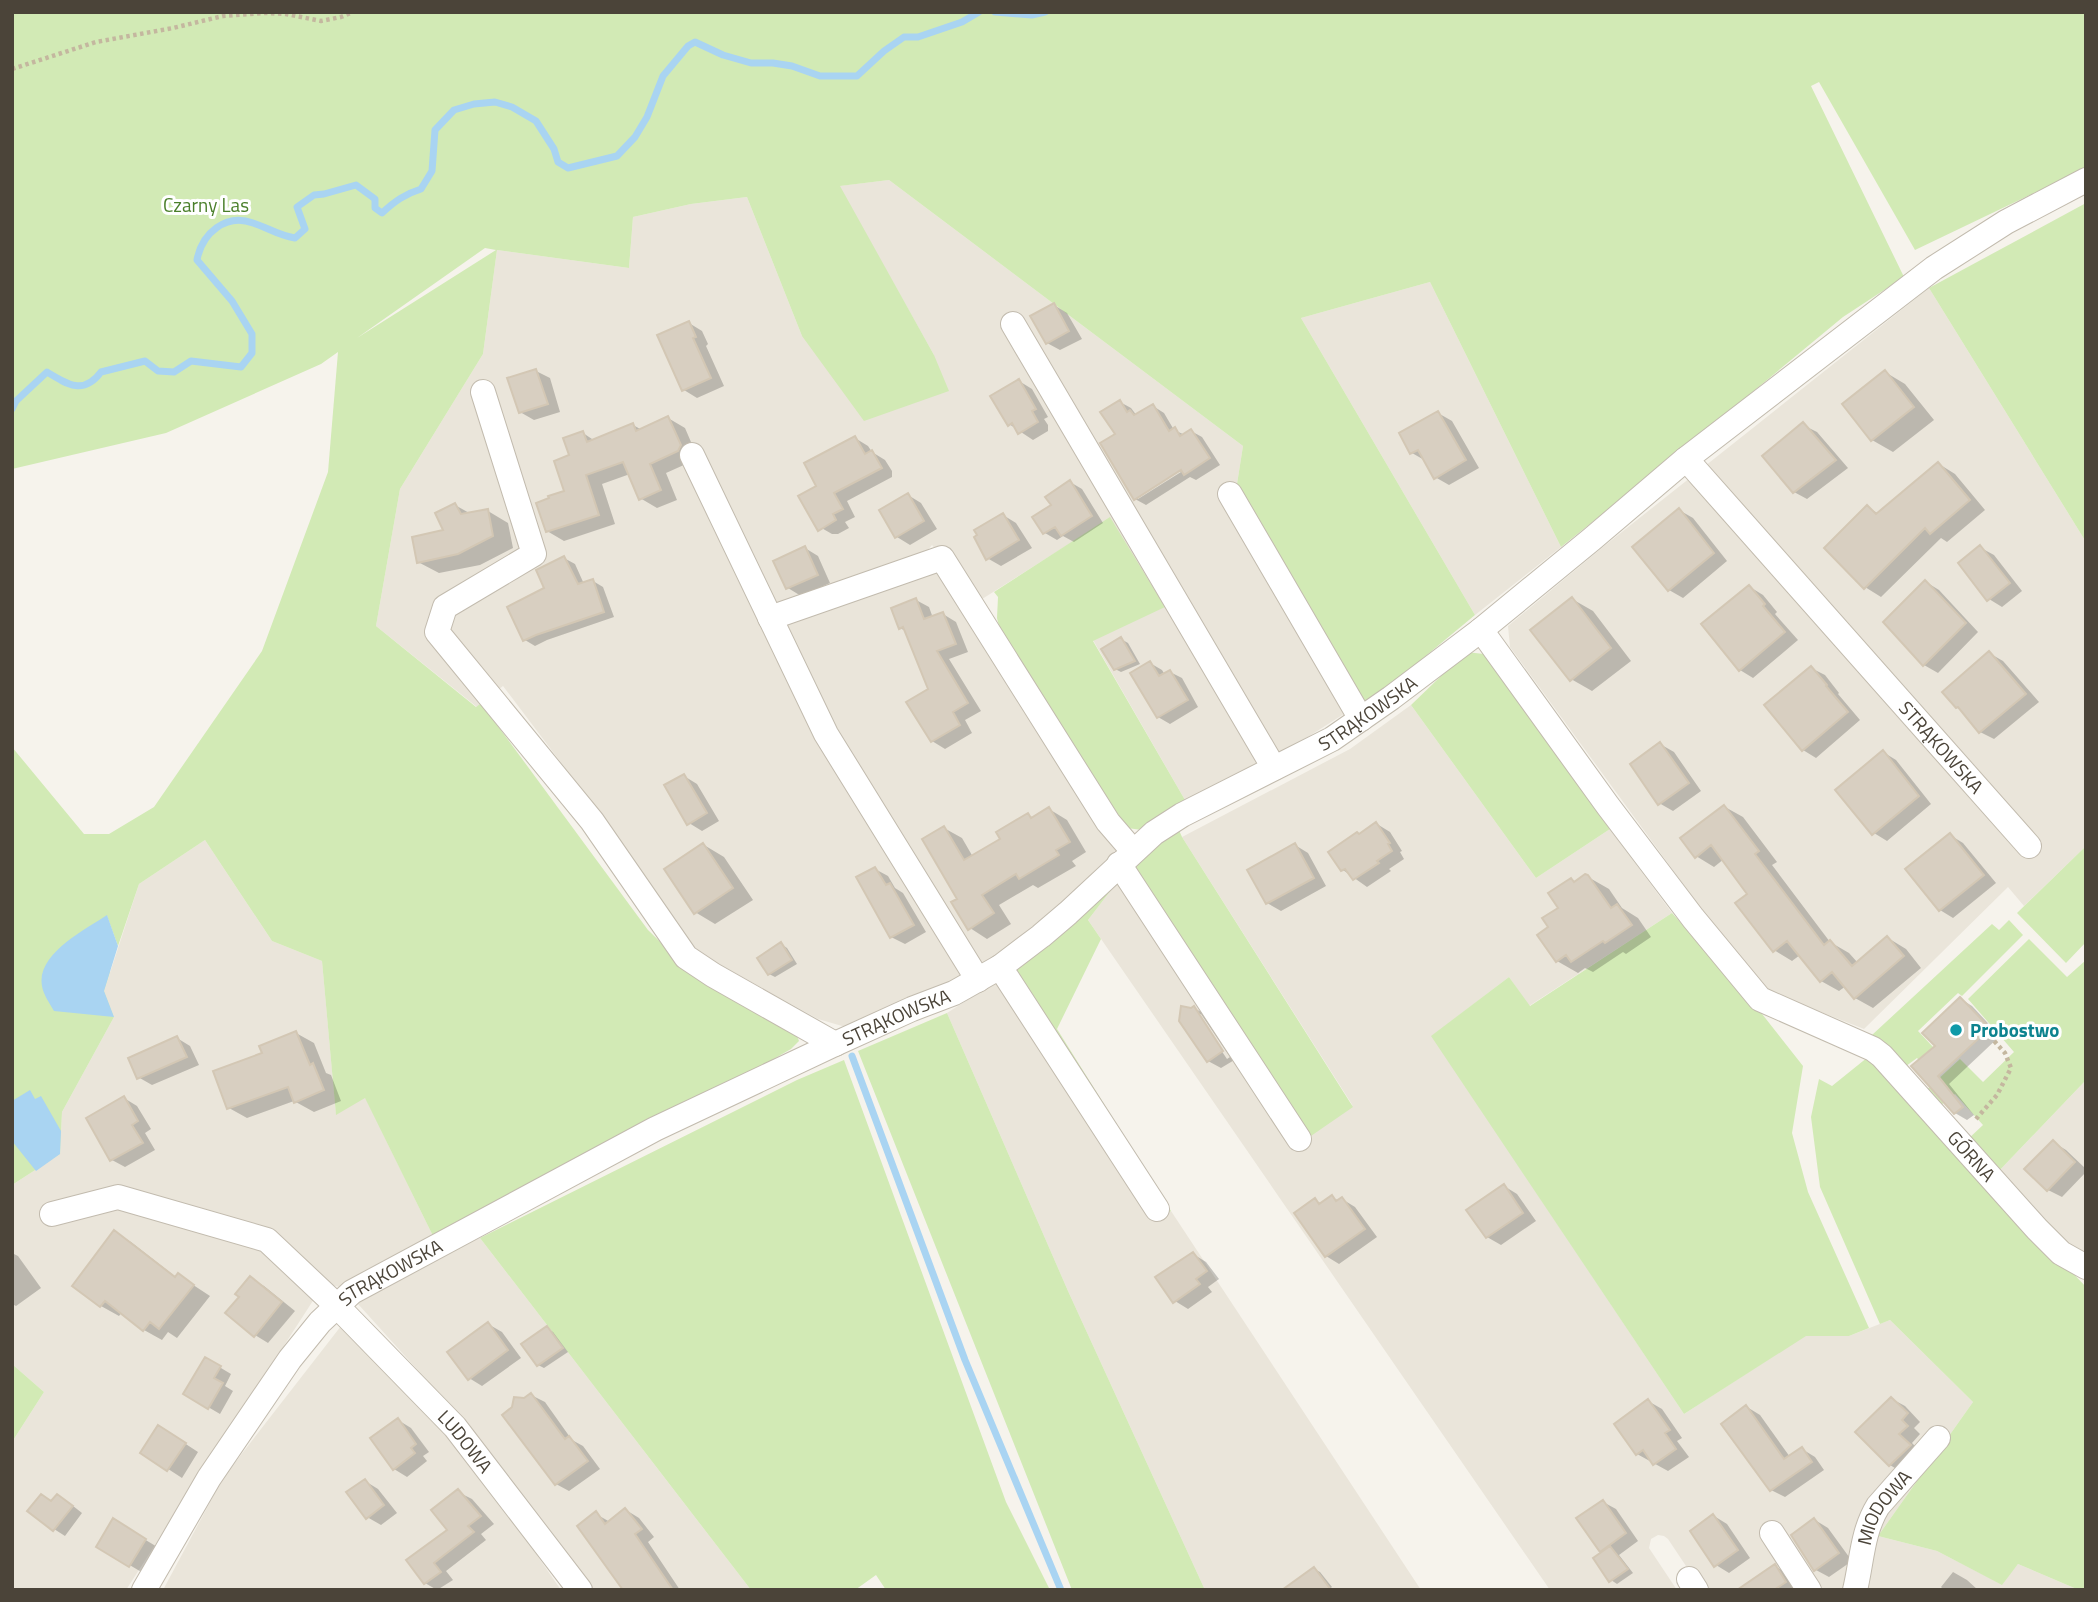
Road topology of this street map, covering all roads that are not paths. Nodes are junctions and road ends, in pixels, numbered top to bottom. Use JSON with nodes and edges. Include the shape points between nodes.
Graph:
{"nodes":[{"id":1,"x":2086,"y":180,"type":"edge"},
{"id":2,"x":1013,"y":324,"type":"dead end"},
{"id":3,"x":484,"y":392,"type":"dead end"},
{"id":4,"x":692,"y":455,"type":"dead end"},
{"id":5,"x":1686,"y":459,"type":"junction"},
{"id":6,"x":1230,"y":494,"type":"dead end"},
{"id":7,"x":770,"y":618,"type":"junction"},
{"id":8,"x":1481,"y":630,"type":"junction"},
{"id":9,"x":1361,"y":719,"type":"junction"},
{"id":10,"x":1274,"y":768,"type":"junction"},
{"id":11,"x":2029,"y":846,"type":"dead end"},
{"id":12,"x":1126,"y":858,"type":"junction"},
{"id":13,"x":1000,"y":967,"type":"junction"},
{"id":14,"x":978,"y":980,"type":"junction"},
{"id":15,"x":835,"y":1044,"type":"junction"},
{"id":16,"x":1299,"y":1139,"type":"dead end"},
{"id":17,"x":1157,"y":1209,"type":"dead end"},
{"id":18,"x":52,"y":1214,"type":"dead end"},
{"id":19,"x":2086,"y":1266,"type":"edge"},
{"id":20,"x":337,"y":1305,"type":"junction"},
{"id":21,"x":1938,"y":1438,"type":"dead end"},
{"id":22,"x":1772,"y":1533,"type":"dead end"},
{"id":23,"x":144,"y":1590,"type":"edge"},
{"id":24,"x":580,"y":1590,"type":"edge"},
{"id":25,"x":1810,"y":1590,"type":"edge"},
{"id":26,"x":1855,"y":1590,"type":"edge"}],
"edges":[{"from":1,"to":5,"type":"street","name":"STRĄKOWSKA","via":[[2006,222],[1934,268]]},
{"from":2,"to":10,"type":"street"},
{"from":3,"to":15,"type":"street","via":[[534,554],[445,607],[437,632],[592,821],[686,957]]},
{"from":4,"to":7,"type":"street"},
{"from":5,"to":8,"type":"street","name":"STRĄKOWSKA"},
{"from":5,"to":11,"type":"street","name":"STRĄKOWSKA"},
{"from":6,"to":9,"type":"street"},
{"from":7,"to":12,"type":"street","via":[[942,558]]},
{"from":7,"to":14,"type":"street","via":[[826,734]]},
{"from":8,"to":9,"type":"street","name":"STRĄKOWSKA"},
{"from":8,"to":19,"type":"street","name":"GÓRNA","via":[[1608,806],[1760,999],[1882,1056],[2037,1229],[2061,1253]]},
{"from":9,"to":10,"type":"street","name":"STRĄKOWSKA"},
{"from":10,"to":12,"type":"street","name":"STRĄKOWSKA","via":[[1182,815]]},
{"from":12,"to":13,"type":"street","name":"STRĄKOWSKA","via":[[1059,921]]},
{"from":12,"to":16,"type":"street"},
{"from":13,"to":14,"type":"street","name":"STRĄKOWSKA"},
{"from":13,"to":17,"type":"street"},
{"from":14,"to":15,"type":"street","name":"STRĄKOWSKA"},
{"from":15,"to":20,"type":"street","name":"STRĄKOWSKA","via":[[655,1129],[366,1283]]},
{"from":18,"to":20,"type":"street","name":"LUDOWA","via":[[118,1197],[267,1240]]},
{"from":20,"to":23,"type":"street","name":"STRĄKOWSKA","via":[[290,1359],[209,1478]]},
{"from":20,"to":24,"type":"street","name":"LUDOWA","via":[[455,1427]]},
{"from":21,"to":26,"type":"street","name":"MIODOWA","via":[[1870,1518]]},
{"from":22,"to":25,"type":"street"}]}
